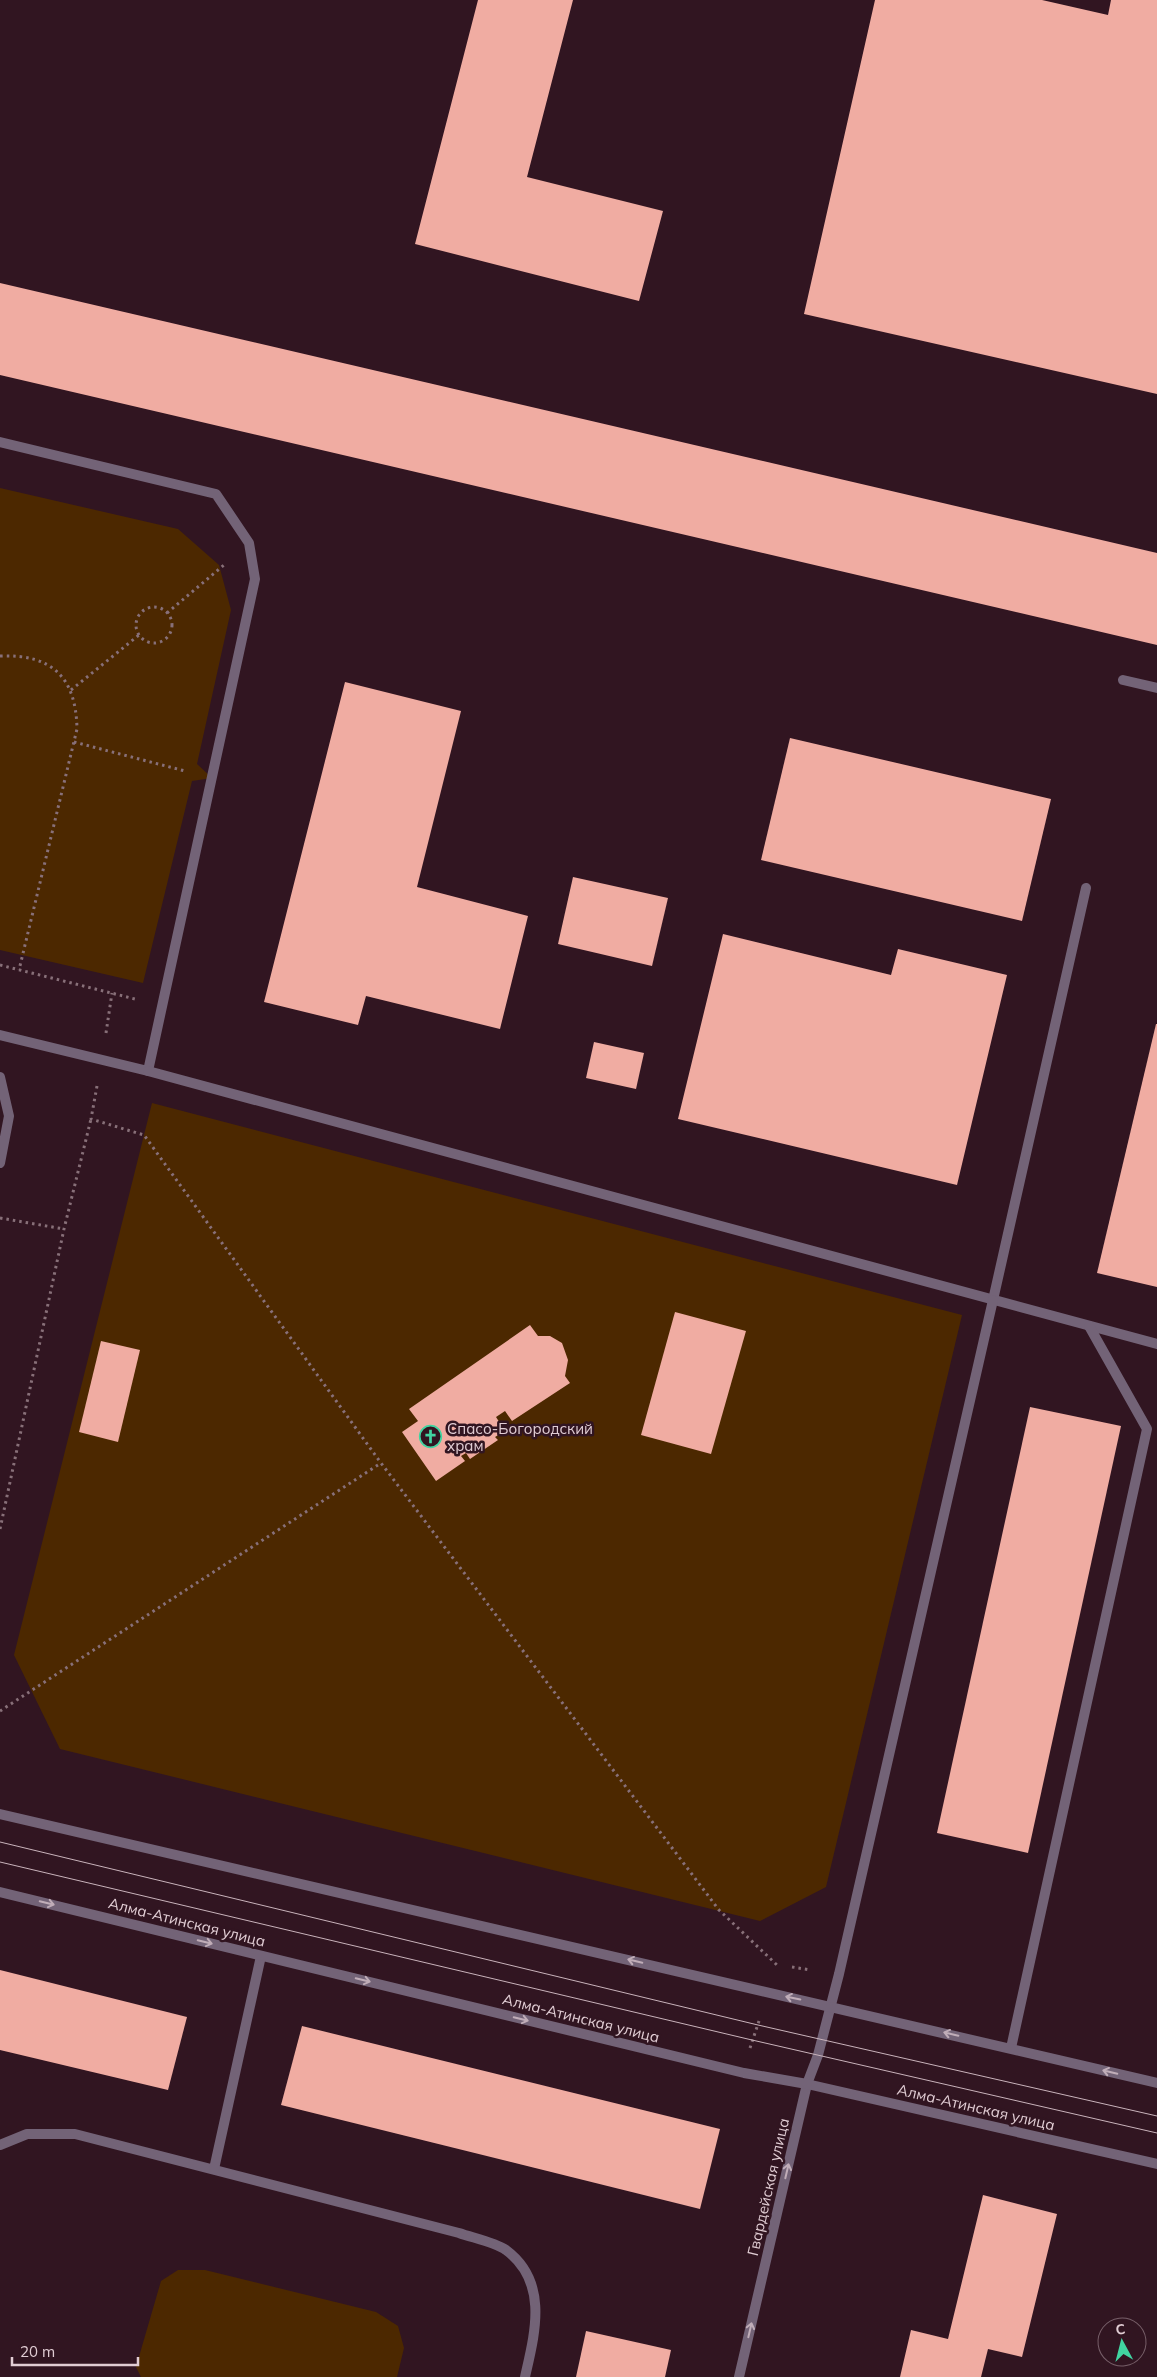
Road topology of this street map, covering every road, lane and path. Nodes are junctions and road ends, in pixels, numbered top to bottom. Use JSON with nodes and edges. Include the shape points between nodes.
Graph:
{"nodes":[{"id":1,"x":0,"y":442,"type":"edge"},
{"id":2,"x":249,"y":543,"type":"junction"},
{"id":3,"x":167,"y":613,"type":"junction"},
{"id":4,"x":139,"y":635,"type":"junction"},
{"id":5,"x":0,"y":656,"type":"edge"},
{"id":6,"x":1123,"y":680,"type":"dead end"},
{"id":7,"x":1157,"y":688,"type":"edge"},
{"id":8,"x":71,"y":690,"type":"junction"},
{"id":9,"x":74,"y":742,"type":"junction"},
{"id":10,"x":212,"y":778,"type":"junction"},
{"id":11,"x":1086,"y":888,"type":"dead end"},
{"id":12,"x":0,"y":965,"type":"edge"},
{"id":13,"x":19,"y":970,"type":"junction"},
{"id":14,"x":112,"y":993,"type":"junction"},
{"id":15,"x":162,"y":1006,"type":"junction"},
{"id":16,"x":0,"y":1035,"type":"edge"},
{"id":17,"x":101,"y":1061,"type":"junction"},
{"id":18,"x":148,"y":1071,"type":"junction"},
{"id":19,"x":0,"y":1077,"type":"edge"},
{"id":20,"x":91,"y":1119,"type":"junction"},
{"id":21,"x":0,"y":1163,"type":"edge"},
{"id":22,"x":0,"y":1218,"type":"edge"},
{"id":23,"x":64,"y":1229,"type":"junction"},
{"id":24,"x":993,"y":1300,"type":"junction"},
{"id":25,"x":1089,"y":1326,"type":"junction"},
{"id":26,"x":1157,"y":1344,"type":"edge"},
{"id":27,"x":381,"y":1463,"type":"junction"},
{"id":28,"x":0,"y":1529,"type":"edge"},
{"id":29,"x":0,"y":1711,"type":"edge"},
{"id":30,"x":0,"y":1814,"type":"edge"},
{"id":31,"x":0,"y":1892,"type":"edge"},
{"id":32,"x":261,"y":1956,"type":"junction"},
{"id":33,"x":777,"y":1965,"type":"junction"},
{"id":34,"x":839,"y":1974,"type":"junction"},
{"id":35,"x":771,"y":1993,"type":"junction"},
{"id":36,"x":831,"y":2006,"type":"junction"},
{"id":37,"x":1011,"y":2048,"type":"junction"},
{"id":38,"x":744,"y":2072,"type":"junction"},
{"id":39,"x":1157,"y":2083,"type":"edge"},
{"id":40,"x":807,"y":2084,"type":"junction"},
{"id":41,"x":0,"y":2145,"type":"edge"},
{"id":42,"x":1157,"y":2164,"type":"edge"},
{"id":43,"x":214,"y":2170,"type":"junction"},
{"id":44,"x":525,"y":2377,"type":"edge"},
{"id":45,"x":739,"y":2377,"type":"edge"}],
"edges":[{"from":1,"to":2,"type":"street","via":[[216,494]]},
{"from":2,"to":3,"type":"path"},
{"from":2,"to":10,"type":"street","via":[[255,579]]},
{"from":3,"to":4,"type":"path","via":[[160,607],[142,610],[135,621]]},
{"from":3,"to":4,"type":"path","via":[[172,627],[167,638],[151,643]]},
{"from":4,"to":8,"type":"path"},
{"from":5,"to":8,"type":"path","via":[[22,655],[40,660],[57,672]]},
{"from":6,"to":7,"type":"street"},
{"from":8,"to":9,"type":"path","via":[[77,706]]},
{"from":9,"to":10,"type":"path"},
{"from":9,"to":13,"type":"path"},
{"from":10,"to":15,"type":"street"},
{"from":11,"to":24,"type":"street","name":"Гвардейская улица"},
{"from":12,"to":13,"type":"path"},
{"from":13,"to":14,"type":"path"},
{"from":14,"to":15,"type":"path"},
{"from":14,"to":17,"type":"path"},
{"from":15,"to":18,"type":"street"},
{"from":16,"to":17,"type":"street"},
{"from":17,"to":18,"type":"street"},
{"from":17,"to":20,"type":"path"},
{"from":18,"to":24,"type":"street"},
{"from":19,"to":21,"type":"street","via":[[9,1116]]},
{"from":20,"to":23,"type":"path"},
{"from":20,"to":27,"type":"path","via":[[144,1135]]},
{"from":22,"to":23,"type":"path"},
{"from":23,"to":28,"type":"path"},
{"from":24,"to":25,"type":"street"},
{"from":24,"to":34,"type":"street","name":"Гвардейская улица"},
{"from":25,"to":26,"type":"street"},
{"from":25,"to":37,"type":"street","via":[[1147,1429]]},
{"from":27,"to":29,"type":"path"},
{"from":27,"to":33,"type":"path","via":[[719,1910]]},
{"from":35,"to":30,"type":"street","one_way":true},
{"from":31,"to":32,"type":"street","name":"Алма-Атинская улица","one_way":true},
{"from":32,"to":38,"type":"street","name":"Алма-Атинская улица","one_way":true},
{"from":32,"to":43,"type":"street"},
{"from":33,"to":34,"type":"path"},
{"from":33,"to":35,"type":"path"},
{"from":34,"to":36,"type":"street","name":"Гвардейская улица"},
{"from":36,"to":35,"type":"street","one_way":true},
{"from":35,"to":38,"type":"path","via":[[752,2040]]},
{"from":37,"to":36,"type":"street","one_way":true},
{"from":36,"to":40,"type":"street","name":"Гвардейская улица"},
{"from":39,"to":37,"type":"street","one_way":true},
{"from":38,"to":40,"type":"street","name":"Алма-Атинская улица"},
{"from":40,"to":42,"type":"street","name":"Алма-Атинская улица"},
{"from":45,"to":40,"type":"street","name":"Гвардейская улица","one_way":true},
{"from":41,"to":43,"type":"street","via":[[27,2134],[75,2134]]},
{"from":43,"to":44,"type":"street","via":[[459,2233],[505,2250],[526,2271],[536,2296],[535,2334]]}]}
